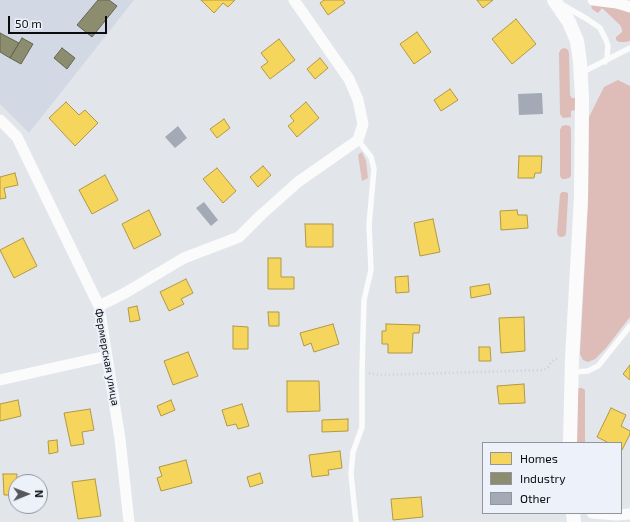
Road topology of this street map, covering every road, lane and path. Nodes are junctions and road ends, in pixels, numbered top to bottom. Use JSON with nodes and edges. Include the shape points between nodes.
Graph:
{"nodes":[{"id":1,"x":294,"y":0,"type":"edge"},
{"id":2,"x":554,"y":0,"type":"edge"},
{"id":3,"x":593,"y":0,"type":"edge"},
{"id":4,"x":630,"y":6,"type":"edge"},
{"id":5,"x":630,"y":48,"type":"edge"},
{"id":6,"x":605,"y":62,"type":"junction"},
{"id":7,"x":581,"y":73,"type":"junction"},
{"id":8,"x":0,"y":120,"type":"edge"},
{"id":9,"x":358,"y":140,"type":"junction"},
{"id":10,"x":99,"y":306,"type":"junction"},
{"id":11,"x":630,"y":326,"type":"edge"},
{"id":12,"x":107,"y":356,"type":"junction"},
{"id":13,"x":572,"y":366,"type":"junction"},
{"id":14,"x":362,"y":371,"type":"junction"},
{"id":15,"x":0,"y":380,"type":"edge"},
{"id":16,"x":570,"y":442,"type":"edge"},
{"id":17,"x":604,"y":514,"type":"edge"},
{"id":18,"x":630,"y":514,"type":"edge"},
{"id":19,"x":129,"y":522,"type":"edge"},
{"id":20,"x":356,"y":522,"type":"edge"}],
"edges":[{"from":1,"to":9,"type":"street","via":[[349,79],[358,100],[363,124]]},
{"from":2,"to":6,"type":"lane","via":[[600,28],[608,46]]},
{"from":2,"to":7,"type":"street","via":[[574,32]]},
{"from":3,"to":4,"type":"street"},
{"from":5,"to":6,"type":"lane"},
{"from":6,"to":7,"type":"lane"},
{"from":7,"to":13,"type":"street","via":[[581,196]]},
{"from":8,"to":10,"type":"street","name":"Фермерская улица","via":[[17,137]]},
{"from":9,"to":10,"type":"street","via":[[298,182],[240,237],[184,258]]},
{"from":9,"to":14,"type":"lane","via":[[370,156],[374,169],[369,225],[371,270],[364,300]]},
{"from":10,"to":12,"type":"street","name":"Фермерская улица"},
{"from":11,"to":13,"type":"lane","via":[[598,366],[588,371]]},
{"from":12,"to":15,"type":"street"},
{"from":12,"to":19,"type":"street","name":"Фермерская улица"},
{"from":13,"to":14,"type":"path","via":[[556,359],[544,370],[379,375]]},
{"from":13,"to":16,"type":"street"},
{"from":14,"to":20,"type":"lane","via":[[362,427],[354,452],[351,474]]},
{"from":17,"to":18,"type":"street"}]}
